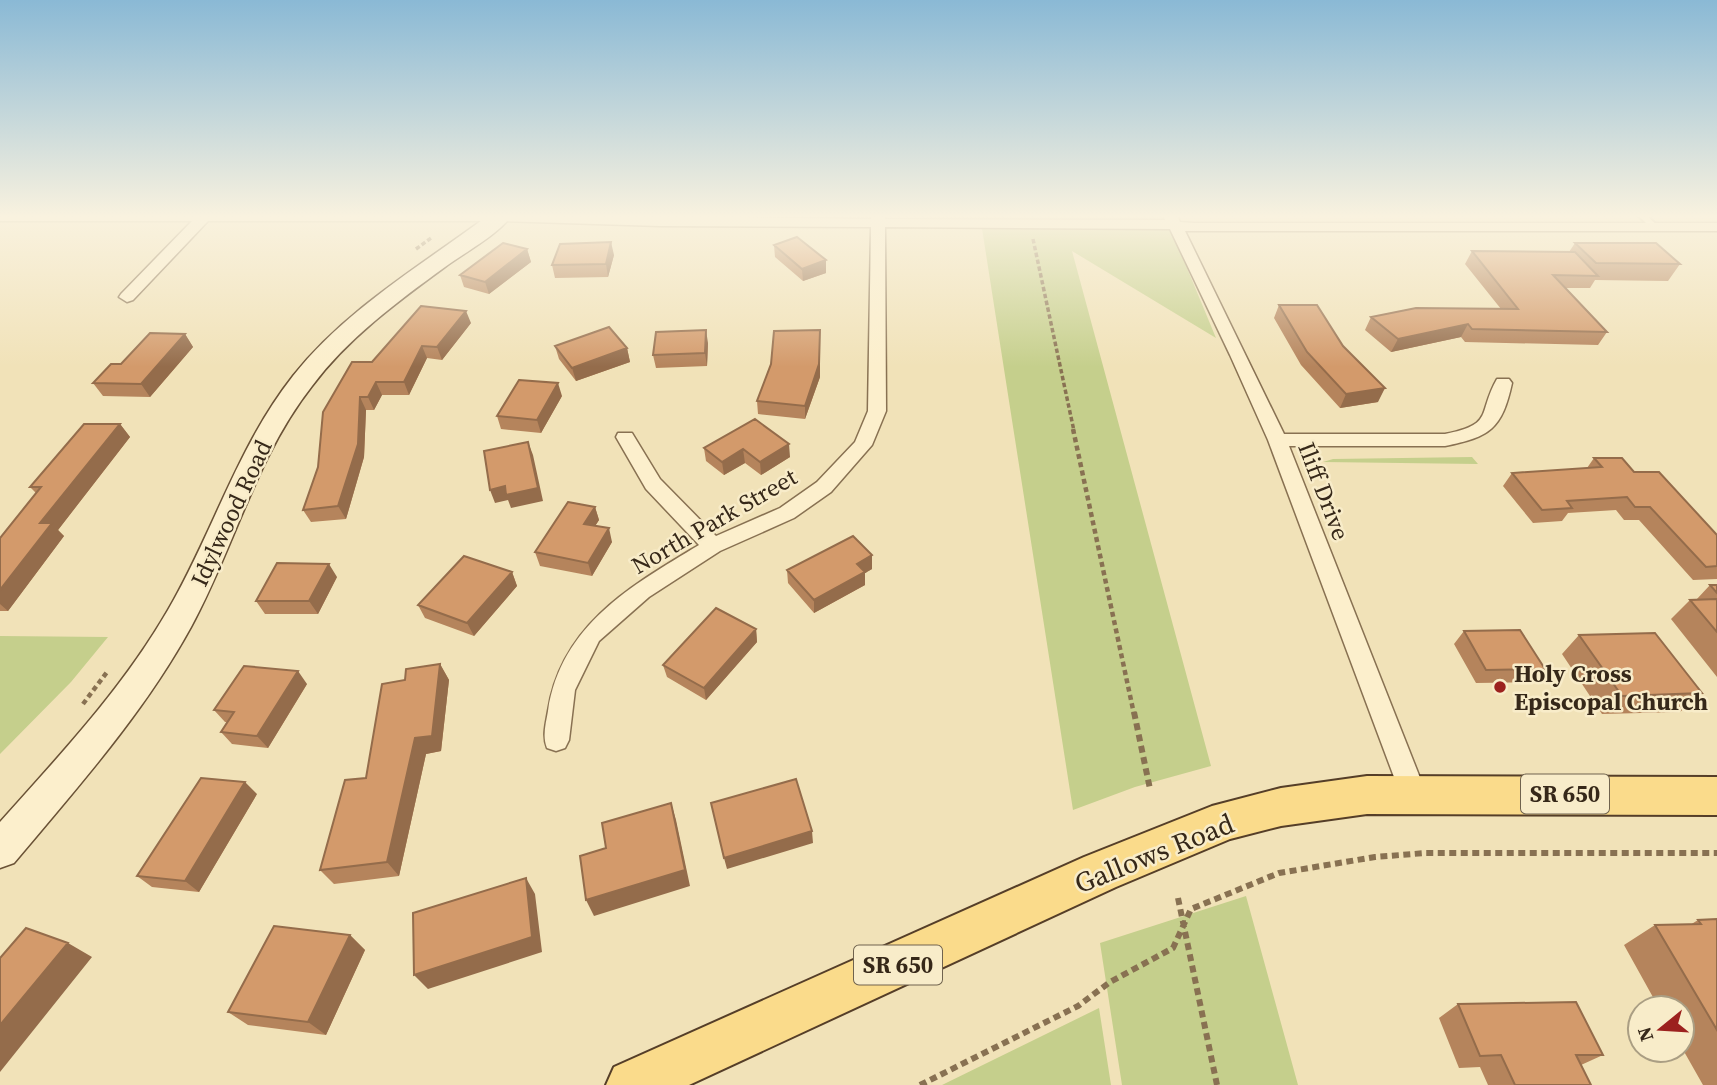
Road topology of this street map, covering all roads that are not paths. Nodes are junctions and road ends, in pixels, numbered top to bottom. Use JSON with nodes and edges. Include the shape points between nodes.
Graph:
{"nodes":[{"id":1,"x":157,"y":266,"type":"edge"},
{"id":2,"x":432,"y":266,"type":"edge"},
{"id":3,"x":878,"y":266,"type":"edge"},
{"id":4,"x":1195,"y":266,"type":"edge"},
{"id":5,"x":127,"y":297,"type":"dead end"},
{"id":6,"x":1503,"y":383,"type":"dead end"},
{"id":7,"x":625,"y":437,"type":"dead end"},
{"id":8,"x":1277,"y":440,"type":"junction"},
{"id":9,"x":713,"y":546,"type":"junction"},
{"id":10,"x":556,"y":740,"type":"dead end"},
{"id":11,"x":1413,"y":793,"type":"junction"},
{"id":12,"x":1717,"y":796,"type":"edge"},
{"id":13,"x":0,"y":850,"type":"edge"},
{"id":14,"x":632,"y":1085,"type":"edge"}],
"edges":[{"from":1,"to":5,"type":"street"},
{"from":2,"to":13,"type":"main road","name":"Idylwood Road","via":[[337,342],[302,382],[260,450],[178,621],[75,763]]},
{"from":3,"to":9,"type":"street","name":"North Park Street","via":[[877,411],[863,445],[824,487],[787,513]]},
{"from":4,"to":8,"type":"street","name":"Iliff Drive"},
{"from":6,"to":8,"type":"street","via":[[1494,417],[1466,436],[1446,440]]},
{"from":7,"to":9,"type":"street","via":[[664,501]]},
{"from":8,"to":11,"type":"street","name":"Iliff Drive"},
{"from":9,"to":10,"type":"street","name":"North Park Street","via":[[641,591],[591,635],[563,690]]},
{"from":11,"to":12,"type":"main road","name":"Gallows Road","number":"SR 650"},
{"from":11,"to":14,"type":"main road","name":"Gallows Road","number":"SR 650","via":[[1281,807],[1227,820],[1100,872]]}]}
